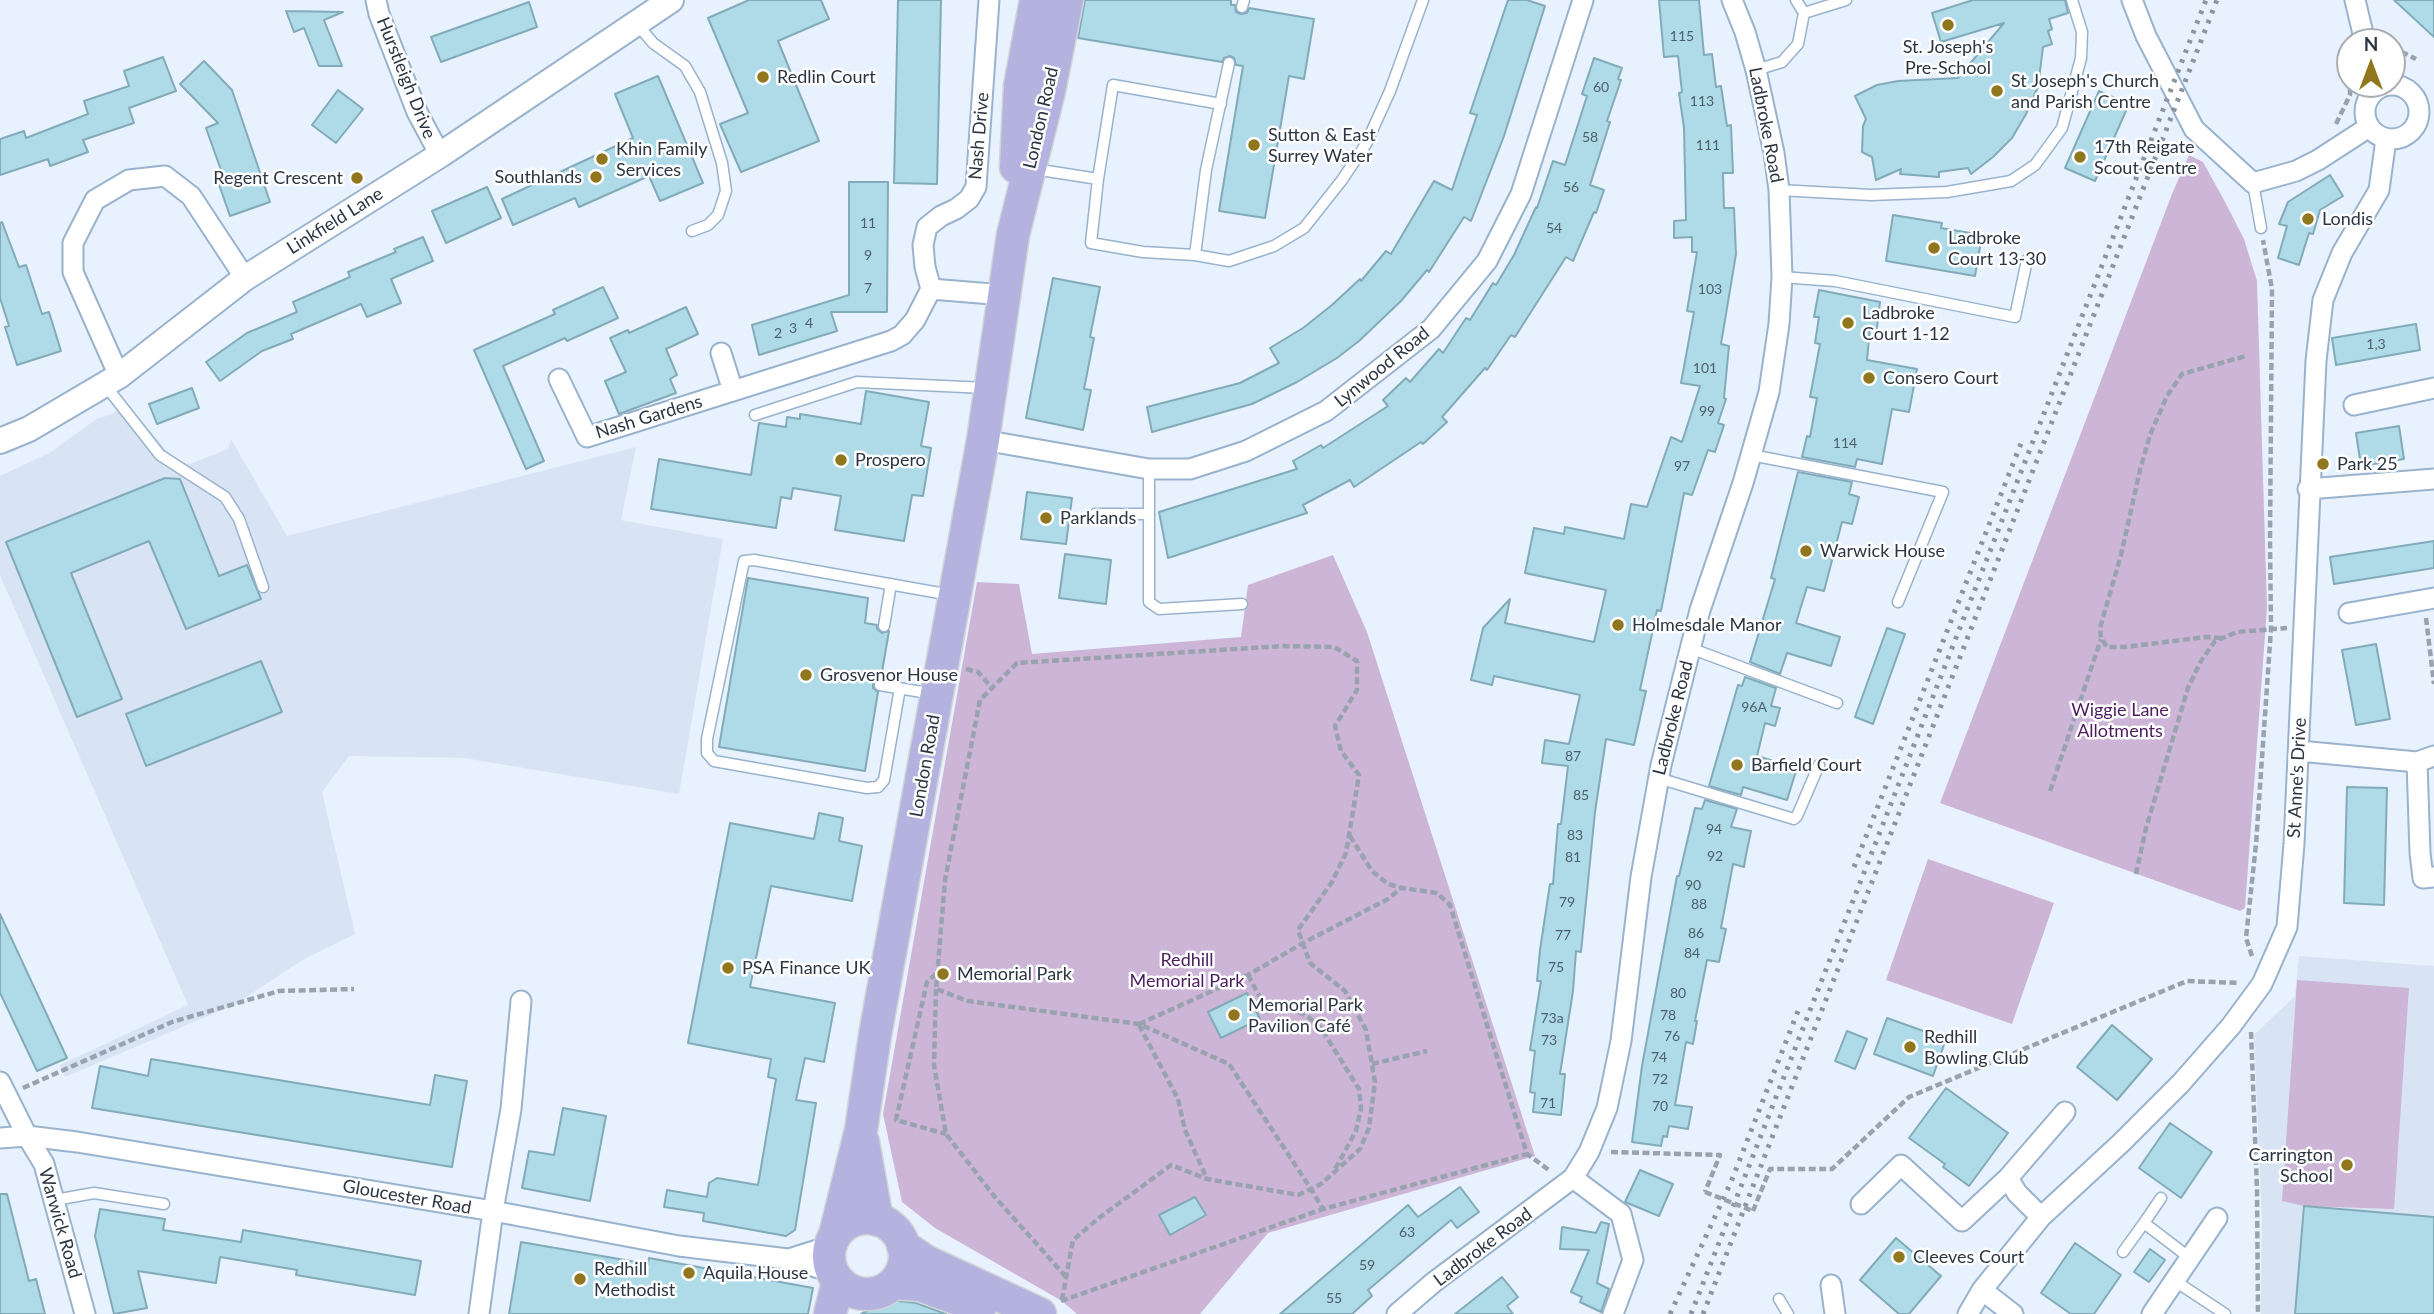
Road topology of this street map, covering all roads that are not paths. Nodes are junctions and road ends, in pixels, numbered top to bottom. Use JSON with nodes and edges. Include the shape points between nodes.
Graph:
{"nodes":[{"id":1,"x":376,"y":0,"type":"edge"},
{"id":2,"x":671,"y":0,"type":"edge"},
{"id":3,"x":989,"y":0,"type":"edge"},
{"id":4,"x":1036,"y":0,"type":"edge"},
{"id":5,"x":1067,"y":0,"type":"edge"},
{"id":6,"x":1423,"y":0,"type":"edge"},
{"id":7,"x":1583,"y":0,"type":"edge"},
{"id":8,"x":1732,"y":0,"type":"edge"},
{"id":9,"x":1796,"y":0,"type":"edge"},
{"id":10,"x":1846,"y":0,"type":"edge"},
{"id":11,"x":2072,"y":0,"type":"edge"},
{"id":12,"x":2132,"y":0,"type":"edge"},
{"id":13,"x":2354,"y":0,"type":"edge"},
{"id":14,"x":1804,"y":13,"type":"junction"},
{"id":15,"x":637,"y":23,"type":"junction"},
{"id":16,"x":2361,"y":28,"type":"edge"},
{"id":17,"x":1229,"y":63,"type":"dead end"},
{"id":18,"x":1756,"y":70,"type":"junction"},
{"id":19,"x":2406,"y":88,"type":"edge"},
{"id":20,"x":2367,"y":98,"type":"edge"},
{"id":21,"x":1221,"y":104,"type":"junction"},
{"id":22,"x":2427,"y":116,"type":"edge"},
{"id":23,"x":2369,"y":127,"type":"junction"},
{"id":24,"x":2386,"y":139,"type":"junction"},
{"id":25,"x":440,"y":155,"type":"junction"},
{"id":26,"x":1030,"y":168,"type":"junction"},
{"id":27,"x":1098,"y":179,"type":"junction"},
{"id":28,"x":2253,"y":183,"type":"junction"},
{"id":29,"x":1779,"y":190,"type":"junction"},
{"id":30,"x":2261,"y":228,"type":"road end"},
{"id":31,"x":692,"y":231,"type":"dead end"},
{"id":32,"x":1013,"y":235,"type":"junction"},
{"id":33,"x":1195,"y":255,"type":"junction"},
{"id":34,"x":2027,"y":260,"type":"dead end"},
{"id":35,"x":1782,"y":276,"type":"junction"},
{"id":36,"x":245,"y":278,"type":"junction"},
{"id":37,"x":932,"y":289,"type":"junction"},
{"id":38,"x":1004,"y":295,"type":"junction"},
{"id":39,"x":720,"y":354,"type":"dead end"},
{"id":40,"x":559,"y":379,"type":"dead end"},
{"id":41,"x":112,"y":380,"type":"junction"},
{"id":42,"x":990,"y":388,"type":"junction"},
{"id":43,"x":2434,"y":388,"type":"edge"},
{"id":44,"x":733,"y":391,"type":"junction"},
{"id":45,"x":2354,"y":405,"type":"dead end"},
{"id":46,"x":755,"y":415,"type":"dead end"},
{"id":47,"x":983,"y":440,"type":"junction"},
{"id":48,"x":0,"y":441,"type":"edge"},
{"id":49,"x":1751,"y":455,"type":"junction"},
{"id":50,"x":1149,"y":469,"type":"junction"},
{"id":51,"x":2434,"y":480,"type":"edge"},
{"id":52,"x":2308,"y":489,"type":"junction"},
{"id":53,"x":1095,"y":514,"type":"dead end"},
{"id":54,"x":1148,"y":514,"type":"junction"},
{"id":55,"x":891,"y":584,"type":"junction"},
{"id":56,"x":263,"y":587,"type":"dead end"},
{"id":57,"x":956,"y":595,"type":"junction"},
{"id":58,"x":2429,"y":599,"type":"edge"},
{"id":59,"x":1898,"y":602,"type":"dead end"},
{"id":60,"x":1242,"y":604,"type":"dead end"},
{"id":61,"x":2349,"y":613,"type":"dead end"},
{"id":62,"x":884,"y":626,"type":"dead end"},
{"id":63,"x":1690,"y":648,"type":"junction"},
{"id":64,"x":880,"y":685,"type":"dead end"},
{"id":65,"x":900,"y":688,"type":"junction"},
{"id":66,"x":938,"y":695,"type":"junction"},
{"id":67,"x":1837,"y":703,"type":"dead end"},
{"id":68,"x":2299,"y":751,"type":"junction"},
{"id":69,"x":2426,"y":759,"type":"edge"},
{"id":70,"x":1819,"y":765,"type":"dead end"},
{"id":71,"x":1658,"y":778,"type":"junction"},
{"id":72,"x":2434,"y":877,"type":"edge"},
{"id":73,"x":521,"y":1001,"type":"dead end"},
{"id":74,"x":3,"y":1088,"type":"edge"},
{"id":75,"x":2065,"y":1112,"type":"dead end"},
{"id":76,"x":861,"y":1130,"type":"junction"},
{"id":77,"x":26,"y":1136,"type":"junction"},
{"id":78,"x":0,"y":1138,"type":"edge"},
{"id":79,"x":2008,"y":1178,"type":"junction"},
{"id":80,"x":1570,"y":1181,"type":"junction"},
{"id":81,"x":2161,"y":1198,"type":"dead end"},
{"id":82,"x":55,"y":1200,"type":"junction"},
{"id":83,"x":1861,"y":1203,"type":"dead end"},
{"id":84,"x":164,"y":1204,"type":"dead end"},
{"id":85,"x":493,"y":1211,"type":"junction"},
{"id":86,"x":2041,"y":1217,"type":"junction"},
{"id":87,"x":2217,"y":1219,"type":"dead end"},
{"id":88,"x":877,"y":1220,"type":"junction"},
{"id":89,"x":2144,"y":1223,"type":"junction"},
{"id":90,"x":903,"y":1246,"type":"junction"},
{"id":91,"x":2123,"y":1252,"type":"dead end"},
{"id":92,"x":2190,"y":1258,"type":"junction"},
{"id":93,"x":837,"y":1279,"type":"edge"},
{"id":94,"x":2175,"y":1281,"type":"junction"},
{"id":95,"x":894,"y":1283,"type":"junction"},
{"id":96,"x":1831,"y":1284,"type":"dead end"},
{"id":97,"x":1982,"y":1290,"type":"junction"},
{"id":98,"x":1779,"y":1299,"type":"dead end"},
{"id":99,"x":85,"y":1314,"type":"edge"},
{"id":100,"x":479,"y":1314,"type":"edge"},
{"id":101,"x":994,"y":1314,"type":"edge"},
{"id":102,"x":1040,"y":1314,"type":"edge"},
{"id":103,"x":1397,"y":1314,"type":"edge"},
{"id":104,"x":1613,"y":1314,"type":"edge"},
{"id":105,"x":1788,"y":1314,"type":"edge"},
{"id":106,"x":1835,"y":1314,"type":"edge"},
{"id":107,"x":1968,"y":1314,"type":"edge"},
{"id":108,"x":2013,"y":1314,"type":"edge"},
{"id":109,"x":2152,"y":1314,"type":"edge"},
{"id":110,"x":2225,"y":1314,"type":"edge"}],
"edges":[{"from":1,"to":25,"type":"street","name":"Hurstleigh Drive","via":[[417,112]]},
{"from":2,"to":15,"type":"street","name":"Linkfield Lane"},
{"from":3,"to":37,"type":"street","name":"Nash Drive","via":[[976,187],[969,199],[927,227],[923,245]]},
{"from":4,"to":32,"type":"main road","name":"London Road","via":[[1020,86]]},
{"from":5,"to":26,"type":"main road","name":"London Road"},
{"from":6,"to":33,"type":"lane","via":[[1366,144],[1304,228],[1273,246],[1229,261]]},
{"from":7,"to":50,"type":"street","name":"Lynwood Road","via":[[1521,194],[1487,261],[1431,329],[1326,411],[1246,451],[1190,469]]},
{"from":8,"to":18,"type":"street","name":"Ladbroke Road"},
{"from":9,"to":14,"type":"lane"},
{"from":10,"to":14,"type":"lane"},
{"from":11,"to":29,"type":"lane","via":[[2082,32],[2081,58],[2062,128],[2035,165],[2019,176],[1947,192],[1871,195]]},
{"from":12,"to":28,"type":"street","via":[[2194,129]]},
{"from":13,"to":16,"type":"street"},
{"from":14,"to":18,"type":"lane","via":[[1798,44],[1782,62]]},
{"from":15,"to":25,"type":"street","name":"Linkfield Lane"},
{"from":15,"to":31,"type":"lane","via":[[653,43],[685,66],[700,92],[722,163],[726,191],[718,215]]},
{"from":17,"to":21,"type":"lane"},
{"from":18,"to":29,"type":"street","name":"Ladbroke Road"},
{"from":19,"to":22,"type":"street"},
{"from":20,"to":23,"type":"street"},
{"from":21,"to":27,"type":"lane","via":[[1113,85]]},
{"from":21,"to":33,"type":"lane","via":[[1206,170]]},
{"from":22,"to":24,"type":"street","via":[[2406,135]]},
{"from":23,"to":24,"type":"street"},
{"from":23,"to":28,"type":"street","via":[[2296,171]]},
{"from":24,"to":52,"type":"street","name":"St Anne's Drive","via":[[2379,190],[2342,253],[2323,300]]},
{"from":25,"to":36,"type":"street","name":"Linkfield Lane"},
{"from":26,"to":27,"type":"lane"},
{"from":26,"to":32,"type":"main road","name":"London Road"},
{"from":27,"to":33,"type":"lane","via":[[1091,243]]},
{"from":28,"to":30,"type":"lane"},
{"from":29,"to":35,"type":"street","name":"Ladbroke Road"},
{"from":32,"to":38,"type":"main road","name":"London Road"},
{"from":34,"to":35,"type":"lane","via":[[2015,317],[1835,281]]},
{"from":35,"to":49,"type":"street","name":"Ladbroke Road","via":[[1769,392]]},
{"from":36,"to":41,"type":"street","name":"Linkfield Lane"},
{"from":36,"to":41,"type":"street","via":[[191,196],[165,176],[129,180],[95,200],[73,243],[73,272]]},
{"from":37,"to":38,"type":"street"},
{"from":37,"to":44,"type":"street","name":"Nash Gardens","via":[[910,328],[891,341]]},
{"from":38,"to":42,"type":"main road","name":"London Road"},
{"from":39,"to":44,"type":"street"},
{"from":40,"to":44,"type":"street","name":"Nash Gardens","via":[[587,437]]},
{"from":41,"to":48,"type":"street","name":"Linkfield Lane"},
{"from":41,"to":56,"type":"lane","via":[[160,455],[225,497],[239,519]]},
{"from":42,"to":46,"type":"lane","via":[[857,382]]},
{"from":42,"to":47,"type":"main road","name":"London Road"},
{"from":43,"to":45,"type":"street"},
{"from":47,"to":50,"type":"street","name":"Lynwood Road"},
{"from":47,"to":57,"type":"main road","name":"London Road"},
{"from":49,"to":59,"type":"lane","via":[[1942,492]]},
{"from":49,"to":63,"type":"street","name":"Ladbroke Road"},
{"from":50,"to":54,"type":"lane"},
{"from":51,"to":52,"type":"street"},
{"from":52,"to":68,"type":"street","name":"St Anne's Drive"},
{"from":53,"to":54,"type":"lane"},
{"from":54,"to":60,"type":"lane","via":[[1152,606]]},
{"from":55,"to":57,"type":"lane"},
{"from":55,"to":62,"type":"lane"},
{"from":55,"to":65,"type":"lane","via":[[744,561],[707,753],[714,761],[878,787],[884,780]]},
{"from":57,"to":66,"type":"main road","name":"London Road"},
{"from":58,"to":61,"type":"street"},
{"from":63,"to":67,"type":"lane"},
{"from":63,"to":71,"type":"street","name":"Ladbroke Road"},
{"from":64,"to":65,"type":"lane"},
{"from":65,"to":66,"type":"lane"},
{"from":66,"to":76,"type":"main road","name":"London Road"},
{"from":68,"to":69,"type":"street"},
{"from":68,"to":86,"type":"street","name":"St Anne's Drive","via":[[2287,926],[2262,984],[2181,1083]]},
{"from":69,"to":72,"type":"street","via":[[2420,853],[2423,878]]},
{"from":70,"to":71,"type":"lane","via":[[1794,819]]},
{"from":71,"to":80,"type":"street","name":"Ladbroke Road","via":[[1607,1108],[1589,1152]]},
{"from":73,"to":85,"type":"street","via":[[511,1109]]},
{"from":74,"to":77,"type":"street","name":"Warwick Road"},
{"from":75,"to":79,"type":"street"},
{"from":76,"to":88,"type":"main road","name":"London Road"},
{"from":76,"to":93,"type":"main road","name":"London Road"},
{"from":77,"to":78,"type":"street","name":"Gloucester Road"},
{"from":77,"to":82,"type":"street","name":"Warwick Road","via":[[44,1164]]},
{"from":77,"to":85,"type":"street","name":"Gloucester Road"},
{"from":79,"to":83,"type":"street","via":[[1962,1221],[1900,1166]]},
{"from":79,"to":86,"type":"street"},
{"from":80,"to":103,"type":"street","name":"Ladbroke Road"},
{"from":80,"to":104,"type":"street","via":[[1620,1214],[1633,1260]]},
{"from":81,"to":89,"type":"lane"},
{"from":82,"to":84,"type":"lane","via":[[94,1193]]},
{"from":82,"to":99,"type":"street","name":"Warwick Road"},
{"from":85,"to":93,"type":"street","name":"Gloucester Road","via":[[679,1246],[788,1259]]},
{"from":85,"to":100,"type":"street"},
{"from":86,"to":97,"type":"street","name":"St Anne's Drive"},
{"from":87,"to":92,"type":"street"},
{"from":88,"to":90,"type":"main road","via":[[889,1226]]},
{"from":88,"to":93,"type":"main road","via":[[854,1220],[845,1225]]},
{"from":89,"to":91,"type":"lane"},
{"from":89,"to":92,"type":"lane"},
{"from":90,"to":95,"type":"main road","via":[[905,1259]]},
{"from":90,"to":102,"type":"main road","via":[[927,1262]]},
{"from":92,"to":94,"type":"street"},
{"from":93,"to":95,"type":"main road","via":[[870,1294]]},
{"from":94,"to":109,"type":"street"},
{"from":94,"to":110,"type":"lane"},
{"from":95,"to":101,"type":"main road","via":[[920,1285]]},
{"from":96,"to":106,"type":"street"},
{"from":97,"to":107,"type":"street","name":"St Anne's Drive"},
{"from":97,"to":108,"type":"street"},
{"from":98,"to":105,"type":"lane"}]}
